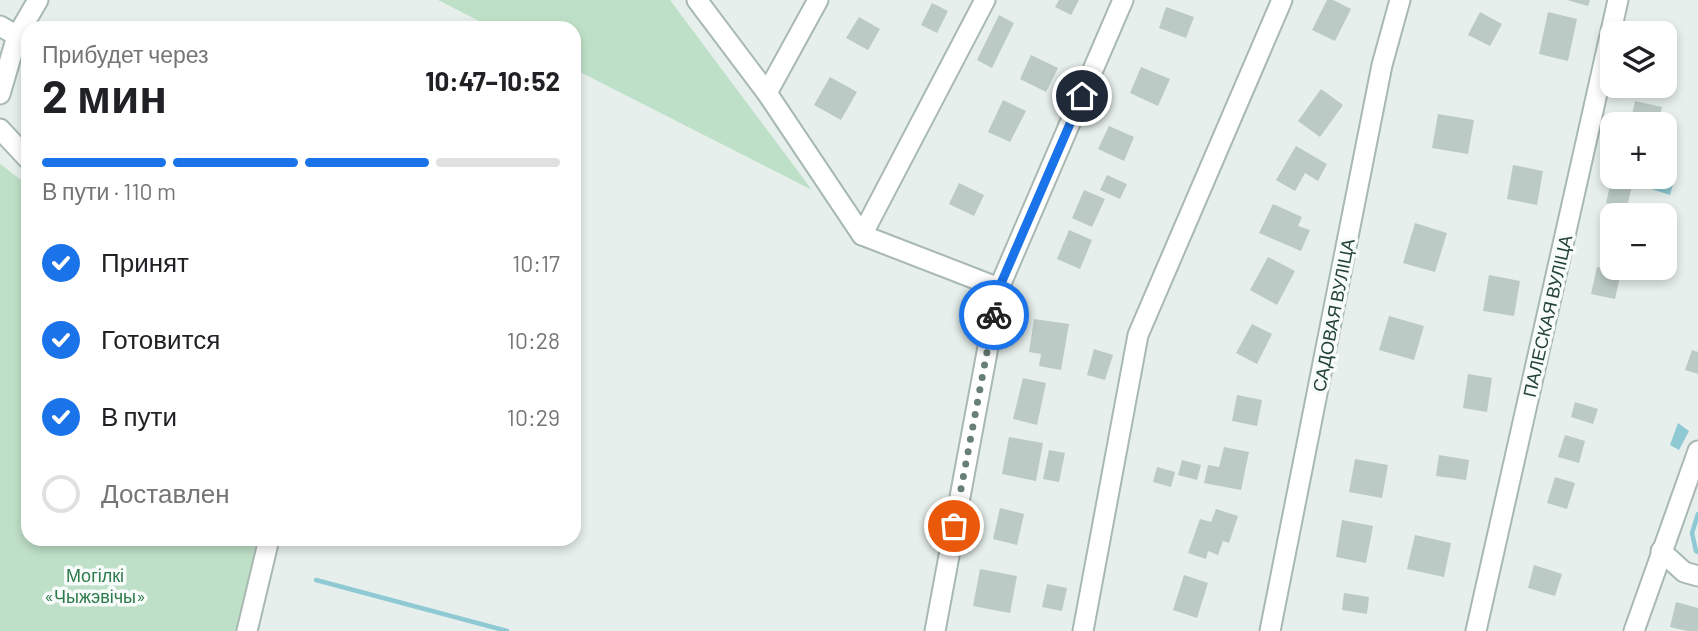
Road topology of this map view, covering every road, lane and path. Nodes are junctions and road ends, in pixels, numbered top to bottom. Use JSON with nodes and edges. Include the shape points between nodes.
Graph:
{"nodes":[{"id":1,"x":38,"y":0,"type":"edge"},
{"id":2,"x":697,"y":0,"type":"edge"},
{"id":3,"x":818,"y":0,"type":"edge"},
{"id":4,"x":985,"y":0,"type":"edge"},
{"id":5,"x":1123,"y":0,"type":"edge"},
{"id":6,"x":1282,"y":0,"type":"edge"},
{"id":7,"x":1400,"y":0,"type":"edge"},
{"id":8,"x":1618,"y":0,"type":"edge"},
{"id":9,"x":8,"y":31,"type":"edge"},
{"id":10,"x":767,"y":93,"type":"junction"},
{"id":11,"x":0,"y":94,"type":"edge"},
{"id":12,"x":0,"y":129,"type":"edge"},
{"id":13,"x":21,"y":152,"type":"edge"},
{"id":14,"x":862,"y":235,"type":"junction"},
{"id":15,"x":999,"y":288,"type":"junction"},
{"id":16,"x":1698,"y":452,"type":"edge"},
{"id":17,"x":267,"y":546,"type":"edge"},
{"id":18,"x":1661,"y":551,"type":"junction"},
{"id":19,"x":1698,"y":576,"type":"edge"},
{"id":20,"x":247,"y":631,"type":"edge"},
{"id":21,"x":935,"y":631,"type":"edge"},
{"id":22,"x":1083,"y":631,"type":"edge"},
{"id":23,"x":1270,"y":631,"type":"edge"},
{"id":24,"x":1476,"y":631,"type":"edge"},
{"id":25,"x":1634,"y":631,"type":"edge"}],
"edges":[{"from":1,"to":9,"type":"street"},
{"from":2,"to":10,"type":"street"},
{"from":3,"to":10,"type":"street"},
{"from":4,"to":14,"type":"street"},
{"from":5,"to":15,"type":"street"},
{"from":6,"to":22,"type":"street","via":[[1138,335]]},
{"from":7,"to":23,"type":"street","name":"САДОВАЯ ВУЛІЦА","via":[[1382,65]]},
{"from":8,"to":24,"type":"street","name":"ПАЛЕСКАЯ ВУЛІЦА"},
{"from":9,"to":11,"type":"street"},
{"from":10,"to":14,"type":"street"},
{"from":12,"to":13,"type":"street"},
{"from":14,"to":15,"type":"street"},
{"from":15,"to":21,"type":"street"},
{"from":16,"to":18,"type":"street"},
{"from":17,"to":20,"type":"street"},
{"from":18,"to":19,"type":"street","via":[[1684,572]]},
{"from":18,"to":25,"type":"street"}]}
